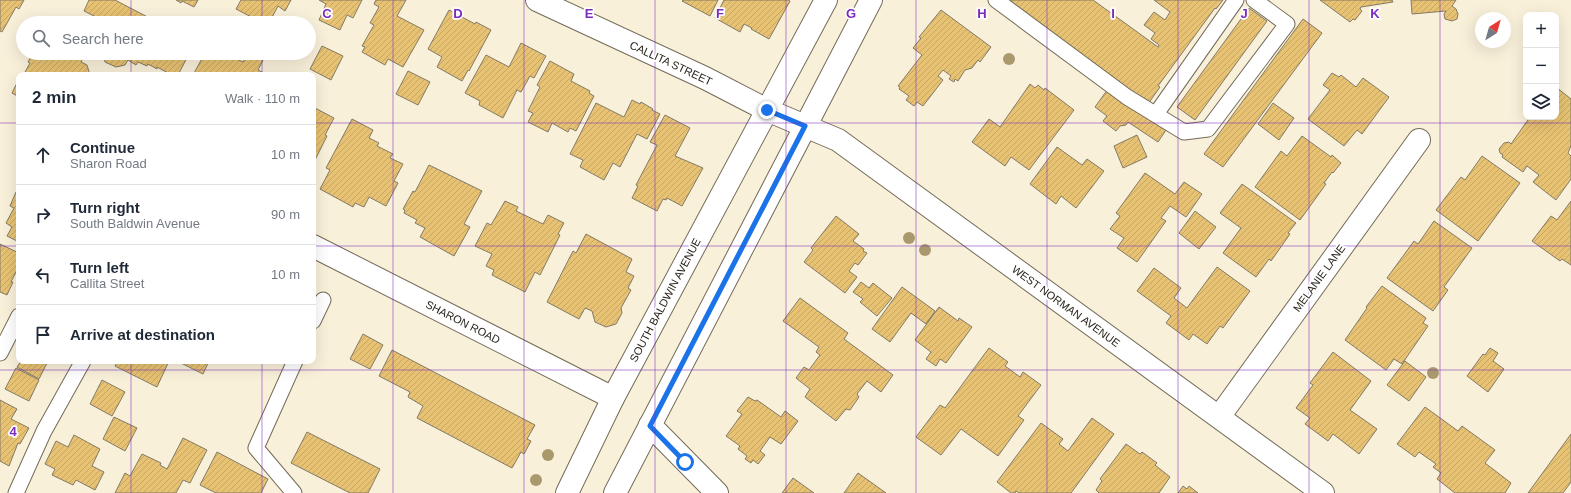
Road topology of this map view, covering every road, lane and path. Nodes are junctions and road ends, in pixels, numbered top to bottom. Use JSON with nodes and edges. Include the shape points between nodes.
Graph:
{"nodes":[{"id":1,"x":537,"y":0,"type":"edge"},
{"id":2,"x":826,"y":0,"type":"edge"},
{"id":3,"x":871,"y":0,"type":"edge"},
{"id":4,"x":996,"y":0,"type":"edge"},
{"id":5,"x":1236,"y":0,"type":"edge"},
{"id":6,"x":1254,"y":0,"type":"edge"},
{"id":7,"x":767,"y":110,"type":"junction"},
{"id":8,"x":1156,"y":114,"type":"junction"},
{"id":9,"x":805,"y":126,"type":"junction"},
{"id":10,"x":1419,"y":140,"type":"dead end"},
{"id":11,"x":316,"y":248,"type":"edge"},
{"id":12,"x":323,"y":300,"type":"dead end"},
{"id":13,"x":316,"y":315,"type":"edge"},
{"id":14,"x":16,"y":322,"type":"edge"},
{"id":15,"x":0,"y":353,"type":"edge"},
{"id":16,"x":81,"y":364,"type":"edge"},
{"id":17,"x":294,"y":364,"type":"edge"},
{"id":18,"x":613,"y":398,"type":"junction"},
{"id":19,"x":1219,"y":417,"type":"junction"},
{"id":20,"x":650,"y":426,"type":"junction"},
{"id":21,"x":1312,"y":490,"type":"edge"},
{"id":22,"x":16,"y":493,"type":"edge"},
{"id":23,"x":294,"y":493,"type":"edge"},
{"id":24,"x":567,"y":493,"type":"edge"},
{"id":25,"x":615,"y":493,"type":"edge"},
{"id":26,"x":717,"y":493,"type":"edge"}],
"edges":[{"from":1,"to":7,"type":"street","name":"CALLITA STREET","via":[[705,78]]},
{"from":2,"to":7,"type":"street","name":"SOUTH BALDWIN AVENUE"},
{"from":3,"to":9,"type":"street"},
{"from":4,"to":8,"type":"lane","via":[[1127,97]]},
{"from":5,"to":8,"type":"lane"},
{"from":6,"to":8,"type":"lane","via":[[1287,24],[1208,129],[1184,132]]},
{"from":7,"to":9,"type":"street","name":"CALLITA STREET"},
{"from":7,"to":18,"type":"street","name":"SOUTH BALDWIN AVENUE"},
{"from":9,"to":19,"type":"street","name":"WEST NORMAN AVENUE","via":[[838,140]]},
{"from":9,"to":20,"type":"street"},
{"from":10,"to":19,"type":"street","name":"MELANIE LANE"},
{"from":11,"to":18,"type":"street","name":"SHARON ROAD"},
{"from":12,"to":13,"type":"lane"},
{"from":14,"to":15,"type":"lane"},
{"from":16,"to":22,"type":"lane","via":[[44,431]]},
{"from":17,"to":23,"type":"lane","via":[[256,448]]},
{"from":18,"to":24,"type":"street","name":"SOUTH BALDWIN AVENUE"},
{"from":19,"to":21,"type":"street","name":"WEST NORMAN AVENUE"},
{"from":20,"to":25,"type":"street"},
{"from":20,"to":26,"type":"street"}]}
